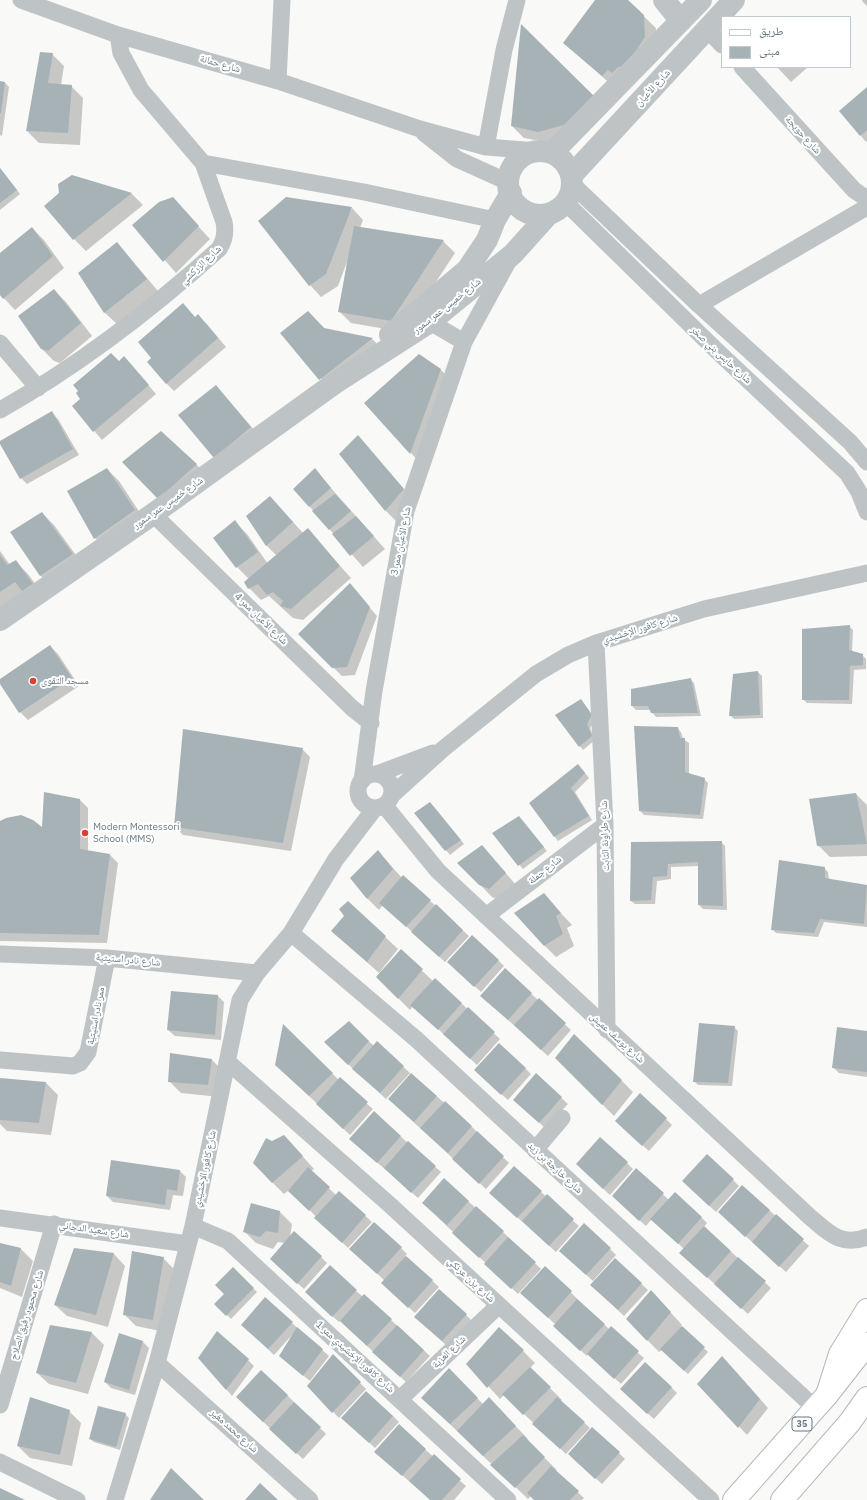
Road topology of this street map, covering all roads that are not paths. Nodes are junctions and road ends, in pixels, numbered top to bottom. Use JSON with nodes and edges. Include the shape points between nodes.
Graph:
{"nodes":[{"id":1,"x":21,"y":0,"type":"edge"},
{"id":2,"x":282,"y":0,"type":"edge"},
{"id":3,"x":517,"y":0,"type":"edge"},
{"id":4,"x":664,"y":0,"type":"edge"},
{"id":5,"x":701,"y":0,"type":"edge"},
{"id":6,"x":734,"y":0,"type":"edge"},
{"id":7,"x":681,"y":21,"type":"junction"},
{"id":8,"x":708,"y":30,"type":"junction"},
{"id":9,"x":118,"y":35,"type":"junction"},
{"id":10,"x":721,"y":45,"type":"edge"},
{"id":11,"x":743,"y":68,"type":"edge"},
{"id":12,"x":278,"y":81,"type":"junction"},
{"id":13,"x":420,"y":129,"type":"junction"},
{"id":14,"x":486,"y":147,"type":"junction"},
{"id":15,"x":545,"y":152,"type":"junction"},
{"id":16,"x":203,"y":163,"type":"junction"},
{"id":17,"x":509,"y":187,"type":"junction"},
{"id":18,"x":565,"y":195,"type":"junction"},
{"id":19,"x":867,"y":199,"type":"edge"},
{"id":20,"x":867,"y":207,"type":"edge"},
{"id":21,"x":495,"y":220,"type":"junction"},
{"id":22,"x":513,"y":254,"type":"junction"},
{"id":23,"x":699,"y":305,"type":"junction"},
{"id":24,"x":430,"y":322,"type":"junction"},
{"id":25,"x":464,"y":342,"type":"junction"},
{"id":26,"x":0,"y":343,"type":"edge"},
{"id":27,"x":335,"y":383,"type":"junction"},
{"id":28,"x":38,"y":388,"type":"junction"},
{"id":29,"x":0,"y":410,"type":"edge"},
{"id":30,"x":867,"y":462,"type":"edge"},
{"id":31,"x":867,"y":512,"type":"edge"},
{"id":32,"x":153,"y":514,"type":"junction"},
{"id":33,"x":867,"y":573,"type":"edge"},
{"id":34,"x":0,"y":620,"type":"edge"},
{"id":35,"x":596,"y":643,"type":"junction"},
{"id":36,"x":370,"y":723,"type":"junction"},
{"id":37,"x":443,"y":749,"type":"junction"},
{"id":38,"x":371,"y":776,"type":"junction"},
{"id":39,"x":378,"y":803,"type":"junction"},
{"id":40,"x":605,"y":825,"type":"junction"},
{"id":41,"x":486,"y":916,"type":"junction"},
{"id":42,"x":291,"y":933,"type":"junction"},
{"id":43,"x":0,"y":954,"type":"edge"},
{"id":44,"x":107,"y":958,"type":"junction"},
{"id":45,"x":257,"y":973,"type":"junction"},
{"id":46,"x":607,"y":1030,"type":"junction"},
{"id":47,"x":0,"y":1060,"type":"edge"},
{"id":48,"x":228,"y":1062,"type":"junction"},
{"id":49,"x":562,"y":1118,"type":"dead end"},
{"id":50,"x":535,"y":1150,"type":"junction"},
{"id":51,"x":0,"y":1218,"type":"edge"},
{"id":52,"x":54,"y":1224,"type":"junction"},
{"id":53,"x":193,"y":1226,"type":"junction"},
{"id":54,"x":867,"y":1237,"type":"edge"},
{"id":55,"x":188,"y":1244,"type":"junction"},
{"id":56,"x":498,"y":1306,"type":"junction"},
{"id":57,"x":867,"y":1310,"type":"edge"},
{"id":58,"x":867,"y":1344,"type":"edge"},
{"id":59,"x":157,"y":1363,"type":"junction"},
{"id":60,"x":867,"y":1398,"type":"edge"},
{"id":61,"x":400,"y":1399,"type":"junction"},
{"id":62,"x":821,"y":1402,"type":"junction"},
{"id":63,"x":0,"y":1405,"type":"edge"},
{"id":64,"x":858,"y":1417,"type":"edge"},
{"id":65,"x":0,"y":1462,"type":"edge"},
{"id":66,"x":77,"y":1500,"type":"edge"},
{"id":67,"x":115,"y":1500,"type":"edge"},
{"id":68,"x":310,"y":1500,"type":"edge"},
{"id":69,"x":508,"y":1500,"type":"edge"},
{"id":70,"x":711,"y":1500,"type":"edge"},
{"id":71,"x":734,"y":1500,"type":"edge"},
{"id":72,"x":782,"y":1500,"type":"edge"}],
"edges":[{"from":1,"to":9,"type":"street","name":"شارع حمانة"},
{"from":2,"to":12,"type":"street"},
{"from":3,"to":14,"type":"street","via":[[504,50]]},
{"from":4,"to":7,"type":"street"},
{"from":5,"to":7,"type":"street"},
{"from":6,"to":8,"type":"street","name":"شارع الأعيان"},
{"from":7,"to":15,"type":"street"},
{"from":8,"to":10,"type":"street"},
{"from":8,"to":18,"type":"street","name":"شارع الأعيان"},
{"from":9,"to":12,"type":"street","name":"شارع حمانة"},
{"from":9,"to":16,"type":"street","name":"شارع الزركشي","via":[[121,53],[141,90]]},
{"from":11,"to":19,"type":"street","name":"شارع حويجة","via":[[854,190]]},
{"from":12,"to":13,"type":"street","name":"شارع حمانة"},
{"from":13,"to":14,"type":"street","name":"شارع حمانة"},
{"from":13,"to":17,"type":"street","name":"شارع حمانة","via":[[457,159]]},
{"from":14,"to":15,"type":"street","name":"شارع حمانة"},
{"from":15,"to":17,"type":"street","via":[[520,157],[510,172]]},
{"from":15,"to":18,"type":"street","via":[[561,158],[567,166]]},
{"from":16,"to":21,"type":"street","via":[[364,192]]},
{"from":16,"to":28,"type":"street","name":"شارع الزركشي","via":[[224,222],[225,236],[219,249],[178,286],[116,335]]},
{"from":17,"to":18,"type":"street","via":[[513,201],[529,214]]},
{"from":17,"to":21,"type":"street","name":"شارع خميس عمر سمور"},
{"from":18,"to":22,"type":"street","name":"شارع خميس عمر سمور"},
{"from":18,"to":23,"type":"street"},
{"from":18,"to":31,"type":"street","name":"شارع حابس بني صخر","via":[[716,350],[848,473]]},
{"from":20,"to":23,"type":"street"},
{"from":21,"to":27,"type":"street","name":"شارع خميس عمر سمور","via":[[487,240],[467,270]]},
{"from":22,"to":24,"type":"street","name":"شارع خميس عمر سمور"},
{"from":22,"to":25,"type":"street","name":"شارع الأعيان ممر 3"},
{"from":23,"to":30,"type":"street","via":[[850,442]]},
{"from":24,"to":25,"type":"street"},
{"from":24,"to":27,"type":"street","name":"شارع خميس عمر سمور"},
{"from":25,"to":36,"type":"street","name":"شارع الأعيان ممر 3","via":[[406,510]]},
{"from":26,"to":28,"type":"street"},
{"from":27,"to":32,"type":"street","name":"شارع خميس عمر سمور"},
{"from":28,"to":29,"type":"street","name":"شارع الزركشي"},
{"from":32,"to":34,"type":"street","name":"شارع خميس عمر سمور"},
{"from":32,"to":36,"type":"street","name":"شارع الأعيان ممر 4"},
{"from":33,"to":35,"type":"street","name":"شارع كافور الإخشيدي","via":[[704,609]]},
{"from":35,"to":37,"type":"street","name":"شارع كافور الإخشيدي","via":[[568,655],[536,674]]},
{"from":35,"to":40,"type":"street","name":"شارع طراونة الثابت"},
{"from":36,"to":38,"type":"street","name":"شارع الأعيان ممر 3"},
{"from":37,"to":38,"type":"street","name":"شارع كافور الإخشيدي"},
{"from":37,"to":39,"type":"street","name":"شارع كافور الإخشيدي"},
{"from":38,"to":39,"type":"street","name":"شارع الأعيان ممر 3","via":[[358,792]]},
{"from":38,"to":39,"type":"street","via":[[384,777],[392,789]]},
{"from":39,"to":41,"type":"street","name":"شارع يوسف عميش","via":[[438,871]]},
{"from":39,"to":42,"type":"street","name":"شارع كافور الإخشيدي","via":[[336,859]]},
{"from":40,"to":41,"type":"street","name":"شارع جملة"},
{"from":40,"to":46,"type":"street","name":"شارع طراونة الثابت"},
{"from":41,"to":46,"type":"street","name":"شارع يوسف عميش"},
{"from":42,"to":45,"type":"street","name":"شارع كافور الإخشيدي"},
{"from":42,"to":50,"type":"street","name":"شارع خارجة بن زيد","via":[[416,1039]]},
{"from":43,"to":44,"type":"street","name":"شارع نادر استيتية"},
{"from":44,"to":45,"type":"street","name":"شارع نادر استيتية"},
{"from":44,"to":47,"type":"street","name":"ممر نادر استيتية","via":[[88,1052],[80,1063],[65,1067]]},
{"from":45,"to":48,"type":"street","name":"شارع كافور الإخشيدي","via":[[240,1000]]},
{"from":46,"to":54,"type":"street","name":"شارع يوسف عميش","via":[[825,1230],[849,1242]]},
{"from":48,"to":53,"type":"street","name":"شارع كافور الإخشيدي"},
{"from":48,"to":56,"type":"street","name":"شارع يزن عرنكي","via":[[390,1205]]},
{"from":49,"to":50,"type":"street"},
{"from":50,"to":62,"type":"street","name":"شارع خارجة بن زيد"},
{"from":51,"to":52,"type":"street","name":"شارع سعيد الدجاني"},
{"from":52,"to":55,"type":"street","name":"شارع سعيد الدجاني"},
{"from":52,"to":63,"type":"street","name":"شارع محمود رفيق الصلاح"},
{"from":53,"to":55,"type":"street","name":"شارع كافور الإخشيدي"},
{"from":53,"to":61,"type":"street","name":"شارع كافور الإخشيدي ممر 1","via":[[228,1241]]},
{"from":55,"to":59,"type":"street","name":"شارع كافور الإخشيدي"},
{"from":56,"to":61,"type":"street","name":"شارع العزية"},
{"from":56,"to":70,"type":"street","name":"شارع يزن عرنكي"},
{"from":57,"to":62,"type":"main road","via":[[840,1354]]},
{"from":58,"to":62,"type":"main road","number":"35"},
{"from":59,"to":67,"type":"street","name":"شارع كافور الإخشيدي"},
{"from":59,"to":68,"type":"street","name":"شارع محمد مغير"},
{"from":60,"to":64,"type":"main road"},
{"from":61,"to":69,"type":"street","name":"شارع كافور الإخشيدي ممر 1"},
{"from":62,"to":71,"type":"main road","number":"35"},
{"from":64,"to":72,"type":"main road"},
{"from":65,"to":66,"type":"street"}]}
